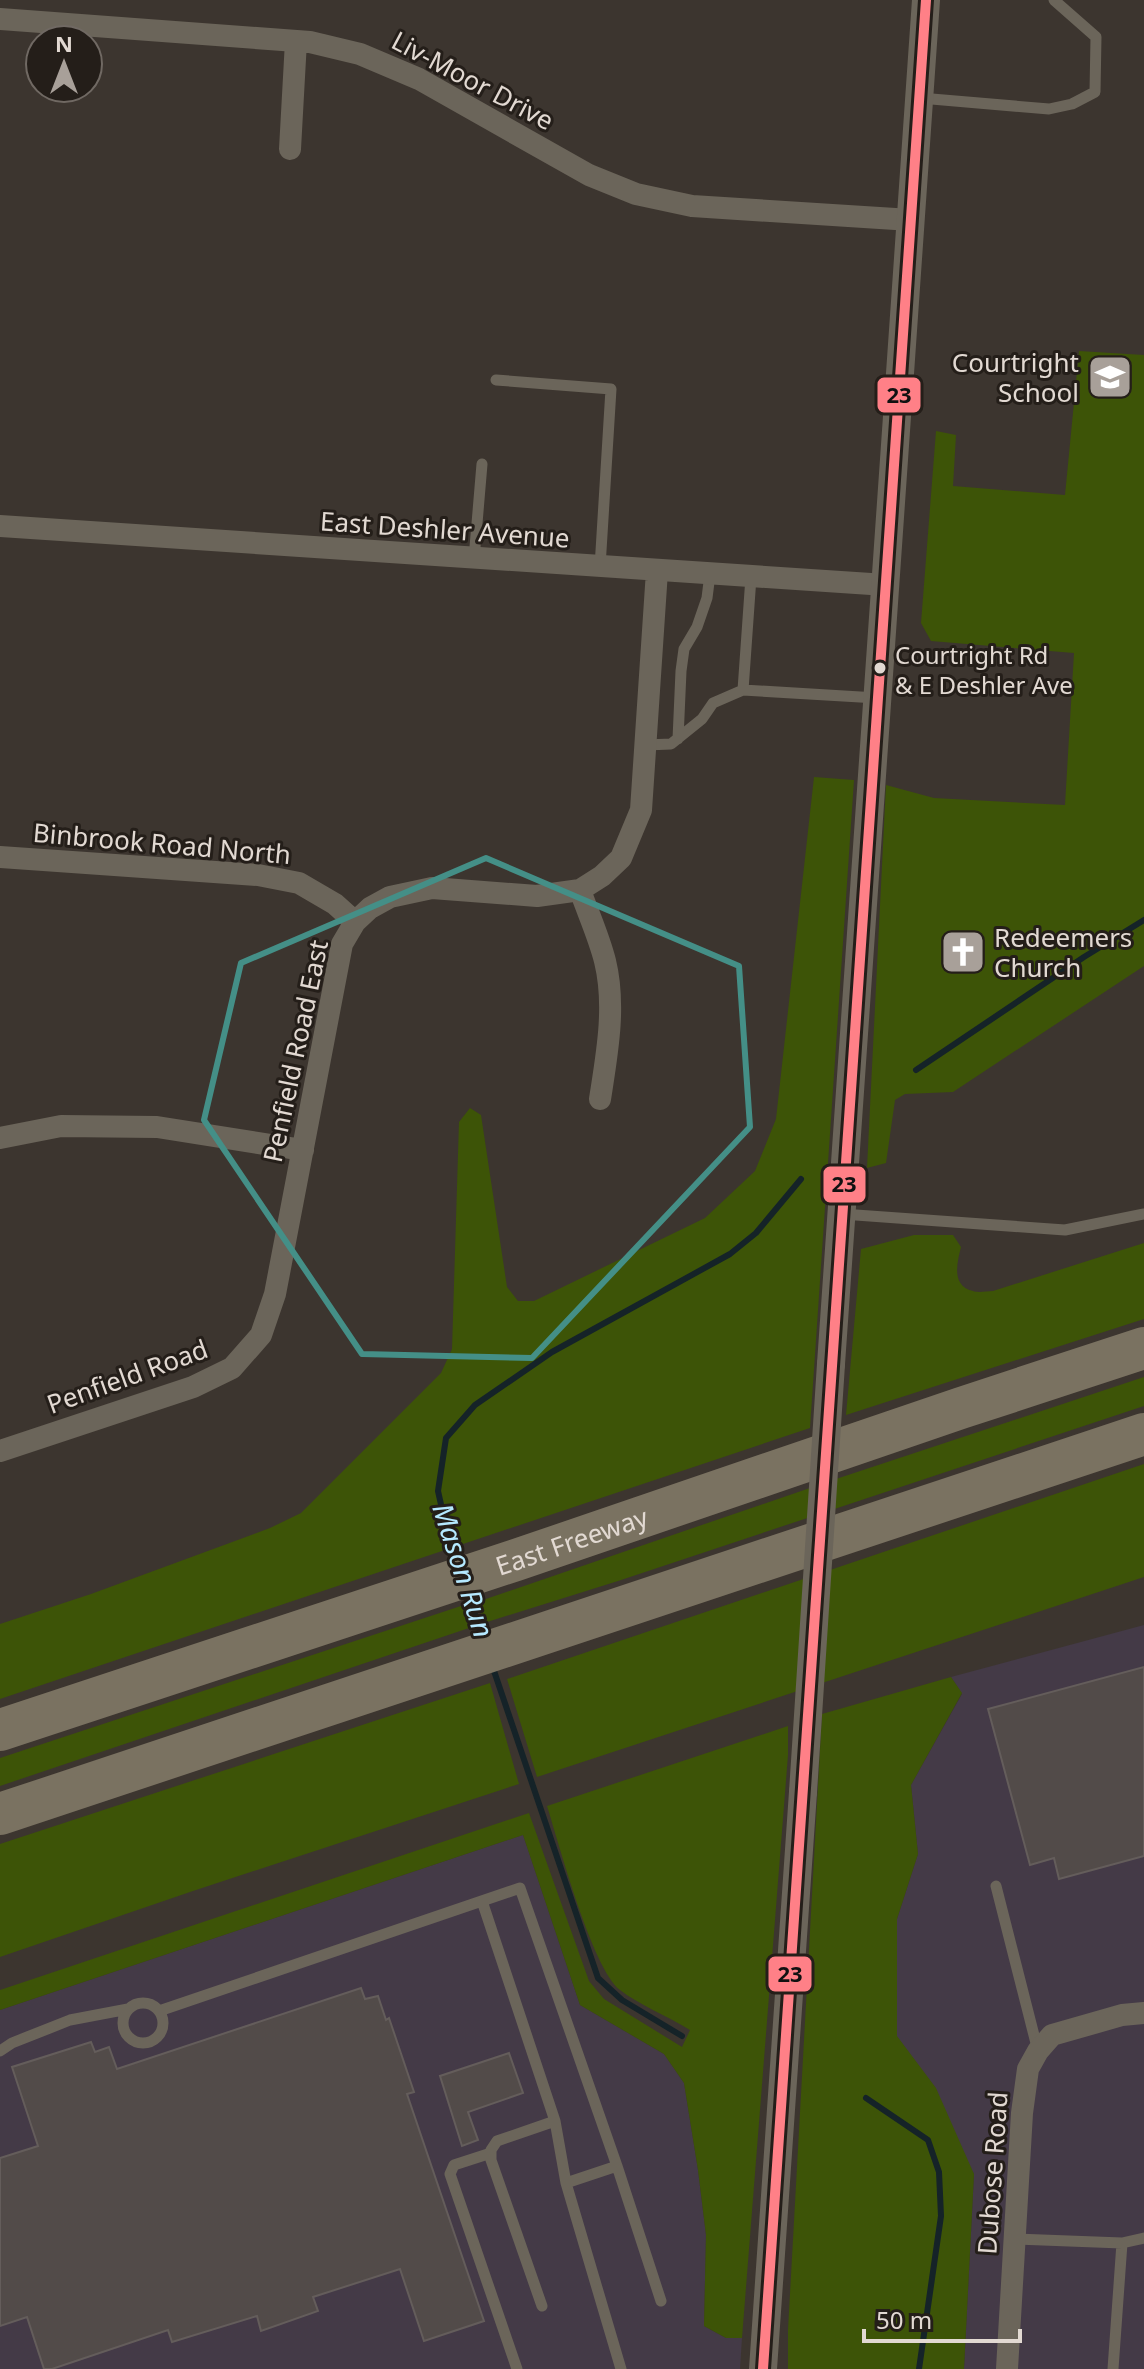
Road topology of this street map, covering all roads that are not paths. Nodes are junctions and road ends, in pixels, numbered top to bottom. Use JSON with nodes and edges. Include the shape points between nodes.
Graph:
{"nodes":[{"id":1,"x":926,"y":0,"type":"edge"},
{"id":2,"x":1054,"y":0,"type":"edge"},
{"id":3,"x":0,"y":19,"type":"edge"},
{"id":4,"x":296,"y":41,"type":"junction"},
{"id":5,"x":919,"y":98,"type":"junction"},
{"id":6,"x":290,"y":149,"type":"dead end"},
{"id":7,"x":911,"y":220,"type":"junction"},
{"id":8,"x":496,"y":380,"type":"dead end"},
{"id":9,"x":482,"y":464,"type":"dead end"},
{"id":10,"x":0,"y":526,"type":"edge"},
{"id":11,"x":474,"y":559,"type":"junction"},
{"id":12,"x":600,"y":567,"type":"junction"},
{"id":13,"x":657,"y":571,"type":"junction"},
{"id":14,"x":710,"y":574,"type":"junction"},
{"id":15,"x":751,"y":577,"type":"junction"},
{"id":16,"x":886,"y":585,"type":"junction"},
{"id":17,"x":743,"y":690,"type":"junction"},
{"id":18,"x":878,"y":698,"type":"junction"},
{"id":19,"x":678,"y":739,"type":"junction"},
{"id":20,"x":646,"y":745,"type":"junction"},
{"id":21,"x":0,"y":857,"type":"edge"},
{"id":22,"x":580,"y":890,"type":"junction"},
{"id":23,"x":355,"y":922,"type":"junction"},
{"id":24,"x":600,"y":1099,"type":"dead end"},
{"id":25,"x":0,"y":1138,"type":"edge"},
{"id":26,"x":303,"y":1150,"type":"junction"},
{"id":27,"x":842,"y":1214,"type":"junction"},
{"id":28,"x":1144,"y":1214,"type":"edge"},
{"id":29,"x":261,"y":1335,"type":"joint"},
{"id":30,"x":1144,"y":1348,"type":"edge"},
{"id":31,"x":1144,"y":1434,"type":"edge"},
{"id":32,"x":0,"y":1451,"type":"edge"},
{"id":33,"x":0,"y":1730,"type":"edge"},
{"id":34,"x":0,"y":1814,"type":"edge"},
{"id":35,"x":996,"y":1886,"type":"dead end"},
{"id":36,"x":482,"y":1901,"type":"junction"},
{"id":37,"x":128,"y":2009,"type":"junction"},
{"id":38,"x":159,"y":2011,"type":"junction"},
{"id":39,"x":1144,"y":2013,"type":"edge"},
{"id":40,"x":0,"y":2051,"type":"edge"},
{"id":41,"x":1038,"y":2051,"type":"junction"},
{"id":42,"x":555,"y":2121,"type":"junction"},
{"id":43,"x":491,"y":2153,"type":"junction"},
{"id":44,"x":617,"y":2166,"type":"junction"},
{"id":45,"x":566,"y":2183,"type":"junction"},
{"id":46,"x":1144,"y":2238,"type":"edge"},
{"id":47,"x":1015,"y":2239,"type":"junction"},
{"id":48,"x":1122,"y":2243,"type":"junction"},
{"id":49,"x":661,"y":2301,"type":"dead end"},
{"id":50,"x":542,"y":2306,"type":"dead end"},
{"id":51,"x":517,"y":2369,"type":"edge"},
{"id":52,"x":621,"y":2369,"type":"edge"},
{"id":53,"x":763,"y":2369,"type":"edge"},
{"id":54,"x":1007,"y":2369,"type":"edge"},
{"id":55,"x":1113,"y":2369,"type":"edge"}],
"edges":[{"from":1,"to":5,"type":"street"},
{"from":2,"to":5,"type":"lane","via":[[1096,37],[1095,92],[1049,109]]},
{"from":3,"to":4,"type":"street","name":"Liv-Moor Drive"},
{"from":4,"to":6,"type":"street"},
{"from":4,"to":7,"type":"street","name":"Liv-Moor Drive","via":[[360,54],[419,79],[589,175],[636,194],[692,206]]},
{"from":5,"to":7,"type":"street"},
{"from":7,"to":16,"type":"street"},
{"from":8,"to":12,"type":"lane","via":[[611,389]]},
{"from":9,"to":11,"type":"lane"},
{"from":10,"to":11,"type":"street","name":"East Deshler Avenue"},
{"from":11,"to":12,"type":"street","name":"East Deshler Avenue"},
{"from":12,"to":13,"type":"street","name":"East Deshler Avenue"},
{"from":13,"to":14,"type":"street","name":"East Deshler Avenue"},
{"from":13,"to":20,"type":"street","name":"Penfield Road East"},
{"from":14,"to":15,"type":"street","name":"East Deshler Avenue"},
{"from":14,"to":19,"type":"lane","via":[[697,627],[684,649]]},
{"from":15,"to":16,"type":"street","name":"East Deshler Avenue"},
{"from":15,"to":17,"type":"lane"},
{"from":16,"to":18,"type":"street"},
{"from":17,"to":18,"type":"lane"},
{"from":17,"to":19,"type":"lane","via":[[713,703]]},
{"from":18,"to":27,"type":"street"},
{"from":19,"to":20,"type":"lane"},
{"from":20,"to":22,"type":"street","name":"Penfield Road East","via":[[641,810],[621,858]]},
{"from":21,"to":23,"type":"street","name":"Binbrook Road North","via":[[258,875],[299,883]]},
{"from":22,"to":23,"type":"street","name":"Penfield Road East","via":[[537,896],[432,888],[390,897]]},
{"from":22,"to":24,"type":"street","via":[[605,961],[610,998]]},
{"from":23,"to":26,"type":"street","name":"Penfield Road East","via":[[342,944]]},
{"from":25,"to":26,"type":"street","via":[[61,1126],[157,1127]]},
{"from":26,"to":29,"type":"street","name":"Penfield Road East","via":[[275,1294]]},
{"from":27,"to":28,"type":"lane","via":[[1065,1230]]},
{"from":27,"to":53,"type":"street","bridge":true},
{"from":29,"to":32,"type":"street","name":"Penfield Road","via":[[232,1368],[193,1387]]},
{"from":30,"to":33,"type":"highway","name":"East Freeway"},
{"from":31,"to":34,"type":"highway"},
{"from":35,"to":41,"type":"lane"},
{"from":36,"to":38,"type":"lane"},
{"from":36,"to":42,"type":"lane"},
{"from":36,"to":44,"type":"lane","via":[[520,1888]]},
{"from":37,"to":38,"type":"lane","via":[[140,2003]]},
{"from":37,"to":38,"type":"lane","via":[[125,2033],[140,2043],[152,2041],[161,2031]]},
{"from":37,"to":40,"type":"lane","via":[[70,2020]]},
{"from":39,"to":41,"type":"street","via":[[1052,2035]]},
{"from":41,"to":47,"type":"street","name":"Dubose Road","via":[[1028,2069],[1022,2113]]},
{"from":42,"to":43,"type":"lane","via":[[497,2141]]},
{"from":42,"to":45,"type":"lane"},
{"from":43,"to":50,"type":"lane"},
{"from":43,"to":51,"type":"lane","via":[[454,2165],[450,2174]]},
{"from":44,"to":45,"type":"lane"},
{"from":44,"to":49,"type":"lane"},
{"from":45,"to":52,"type":"lane"},
{"from":46,"to":48,"type":"lane"},
{"from":47,"to":48,"type":"lane"},
{"from":47,"to":54,"type":"street","name":"Dubose Road"},
{"from":48,"to":55,"type":"lane"}]}
